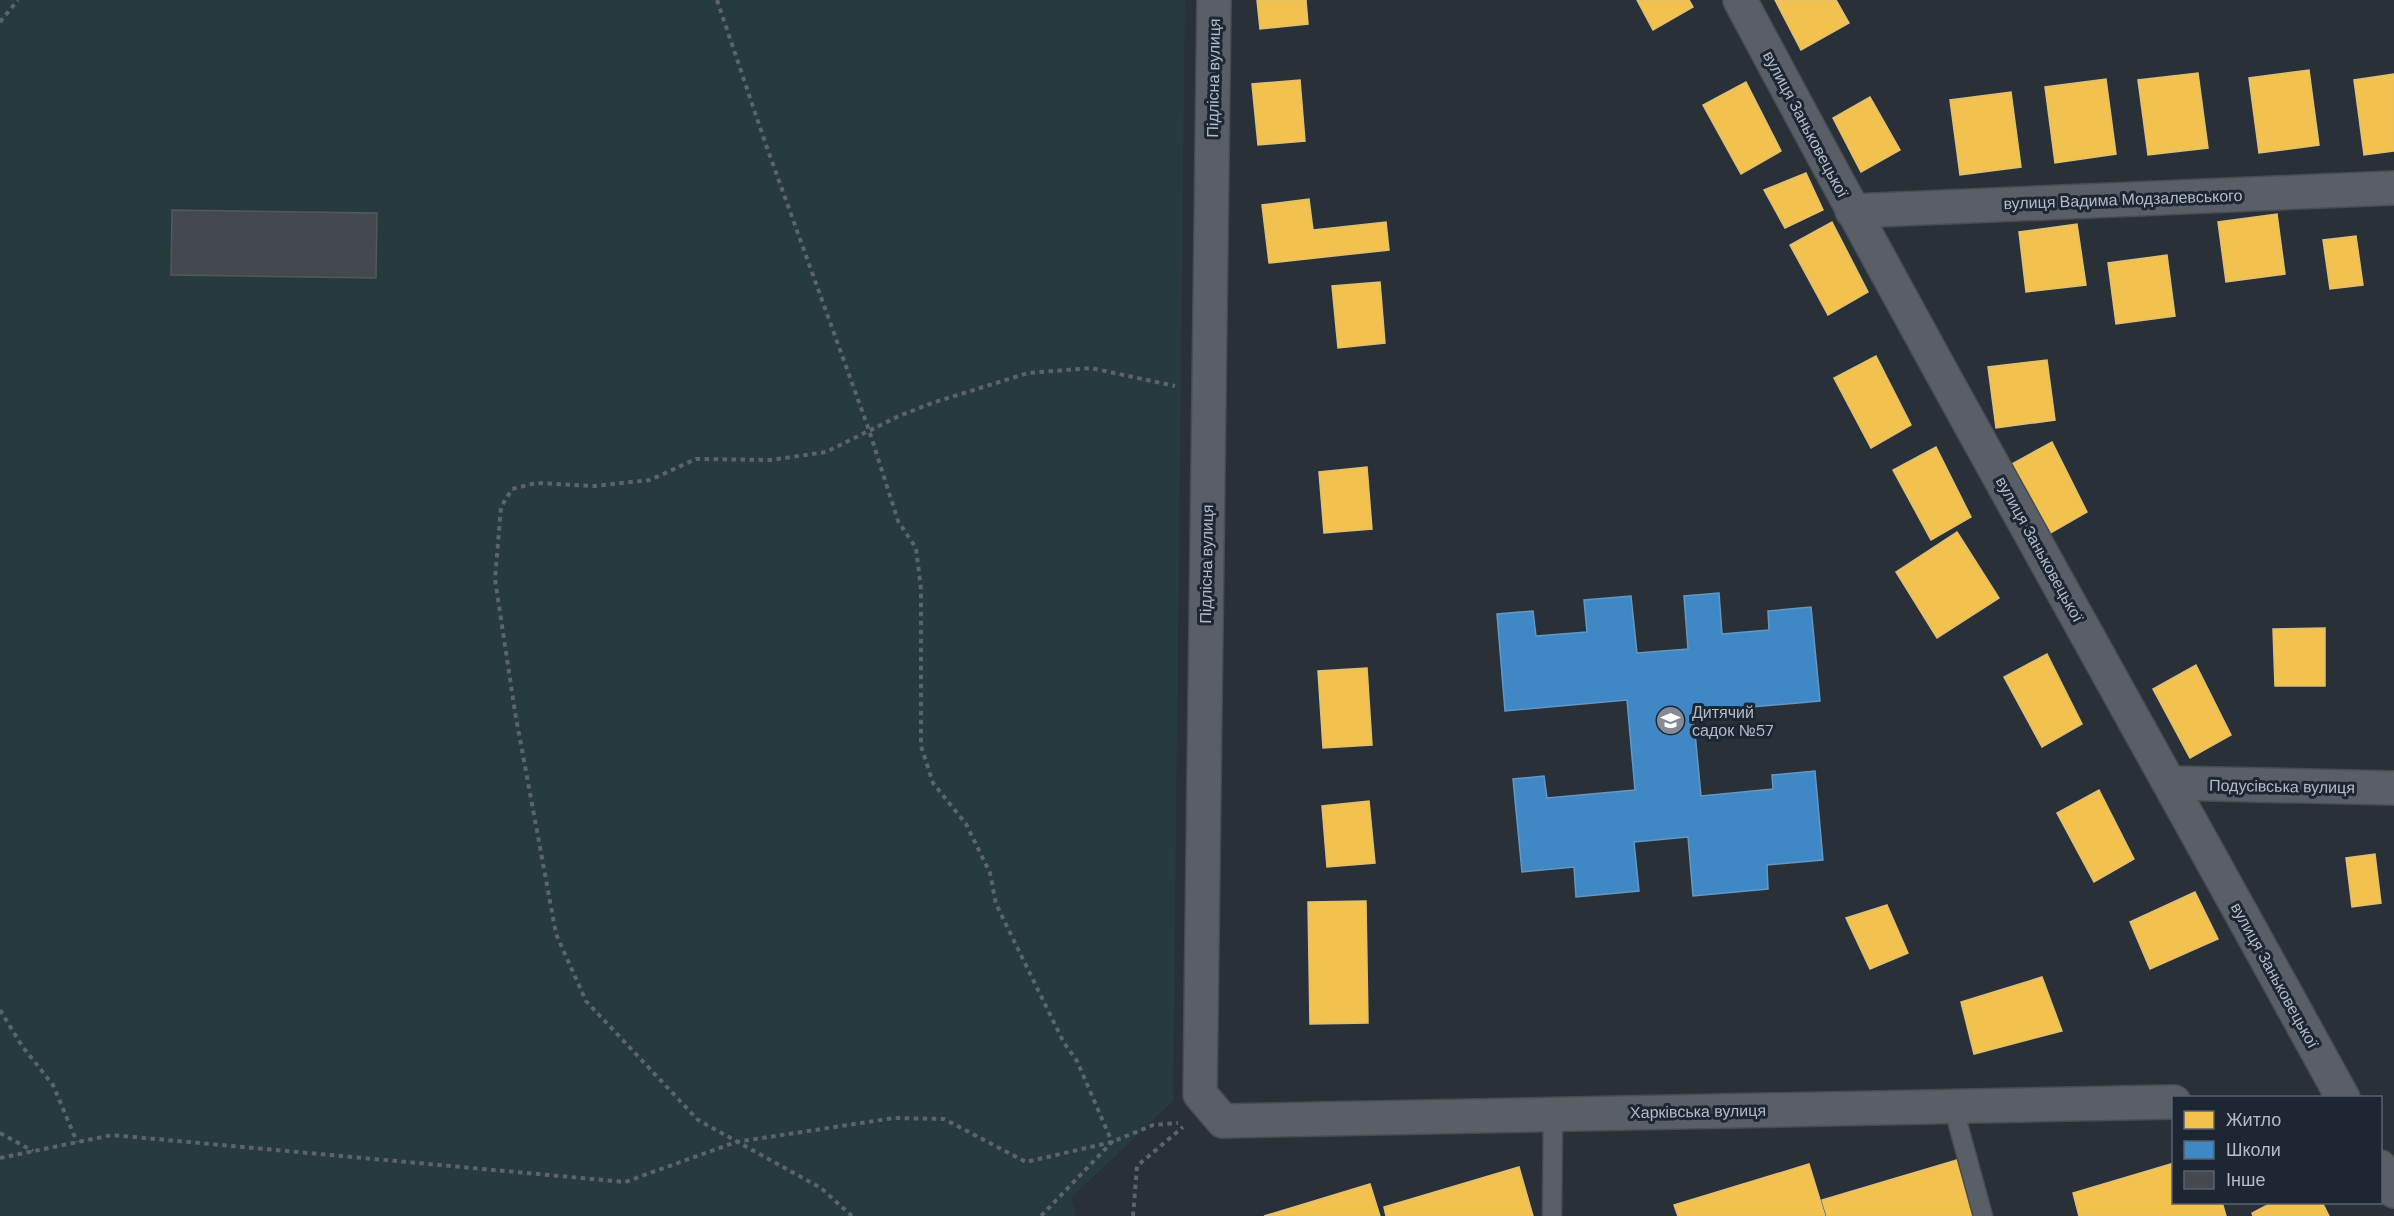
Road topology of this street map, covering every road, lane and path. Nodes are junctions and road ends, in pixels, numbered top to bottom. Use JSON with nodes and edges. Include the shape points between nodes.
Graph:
{"nodes":[{"id":1,"x":18,"y":0,"type":"edge"},
{"id":2,"x":717,"y":0,"type":"edge"},
{"id":3,"x":1214,"y":0,"type":"edge"},
{"id":4,"x":1740,"y":0,"type":"edge"},
{"id":5,"x":0,"y":22,"type":"edge"},
{"id":6,"x":2394,"y":188,"type":"edge"},
{"id":7,"x":1852,"y":211,"type":"junction"},
{"id":8,"x":1209,"y":396,"type":"junction"},
{"id":9,"x":869,"y":430,"type":"junction"},
{"id":10,"x":2171,"y":783,"type":"junction"},
{"id":11,"x":2394,"y":788,"type":"edge"},
{"id":12,"x":0,"y":1010,"type":"edge"},
{"id":13,"x":2342,"y":1096,"type":"edge"},
{"id":14,"x":2172,"y":1102,"type":"edge"},
{"id":15,"x":1953,"y":1106,"type":"junction"},
{"id":16,"x":1553,"y":1114,"type":"junction"},
{"id":17,"x":1223,"y":1120,"type":"joint"},
{"id":18,"x":0,"y":1133,"type":"edge"},
{"id":19,"x":77,"y":1142,"type":"junction"},
{"id":20,"x":736,"y":1142,"type":"junction"},
{"id":21,"x":1112,"y":1142,"type":"junction"},
{"id":22,"x":34,"y":1151,"type":"junction"},
{"id":23,"x":0,"y":1158,"type":"edge"},
{"id":24,"x":2382,"y":1170,"type":"edge"},
{"id":25,"x":2394,"y":1191,"type":"edge"},
{"id":26,"x":852,"y":1216,"type":"edge"},
{"id":27,"x":1041,"y":1216,"type":"edge"},
{"id":28,"x":1133,"y":1216,"type":"edge"},
{"id":29,"x":1552,"y":1216,"type":"edge"},
{"id":30,"x":1983,"y":1216,"type":"edge"}],
"edges":[{"from":1,"to":5,"type":"path"},
{"from":2,"to":9,"type":"path"},
{"from":3,"to":8,"type":"street","name":"Підлісна вулиця"},
{"from":4,"to":7,"type":"street","name":"вулиця Заньковецької"},
{"from":6,"to":7,"type":"street","name":"вулиця Вадима Модзалевського"},
{"from":7,"to":10,"type":"street","name":"вулиця Заньковецької"},
{"from":8,"to":9,"type":"path","via":[[1091,368],[1028,373],[932,403]]},
{"from":8,"to":17,"type":"street","name":"Підлісна вулиця","via":[[1200,1094]]},
{"from":9,"to":20,"type":"path","via":[[826,452],[771,460],[696,459],[650,480],[594,486],[536,483],[512,489],[501,507],[495,579],[556,934],[586,1001],[699,1120]]},
{"from":9,"to":21,"type":"path","via":[[898,521],[916,548],[921,588],[921,746],[933,783],[966,824],[990,873],[996,904],[1064,1044],[1077,1061]]},
{"from":10,"to":11,"type":"street","name":"Подусівська вулиця"},
{"from":10,"to":13,"type":"street","name":"вулиця Заньковецької"},
{"from":12,"to":19,"type":"path","via":[[53,1085]]},
{"from":14,"to":15,"type":"street","name":"Харківська вулиця"},
{"from":15,"to":16,"type":"street","name":"Харківська вулиця"},
{"from":15,"to":30,"type":"lane"},
{"from":16,"to":17,"type":"street","name":"Харківська вулиця"},
{"from":16,"to":29,"type":"lane"},
{"from":18,"to":22,"type":"path"},
{"from":19,"to":20,"type":"path","via":[[112,1135],[624,1182]]},
{"from":19,"to":22,"type":"path"},
{"from":20,"to":21,"type":"path","via":[[894,1118],[944,1119],[1026,1162]]},
{"from":20,"to":26,"type":"path","via":[[821,1188]]},
{"from":21,"to":27,"type":"path"},
{"from":21,"to":28,"type":"path","via":[[1153,1125],[1188,1123],[1137,1166]]},
{"from":22,"to":23,"type":"path"},
{"from":24,"to":25,"type":"street"}]}
